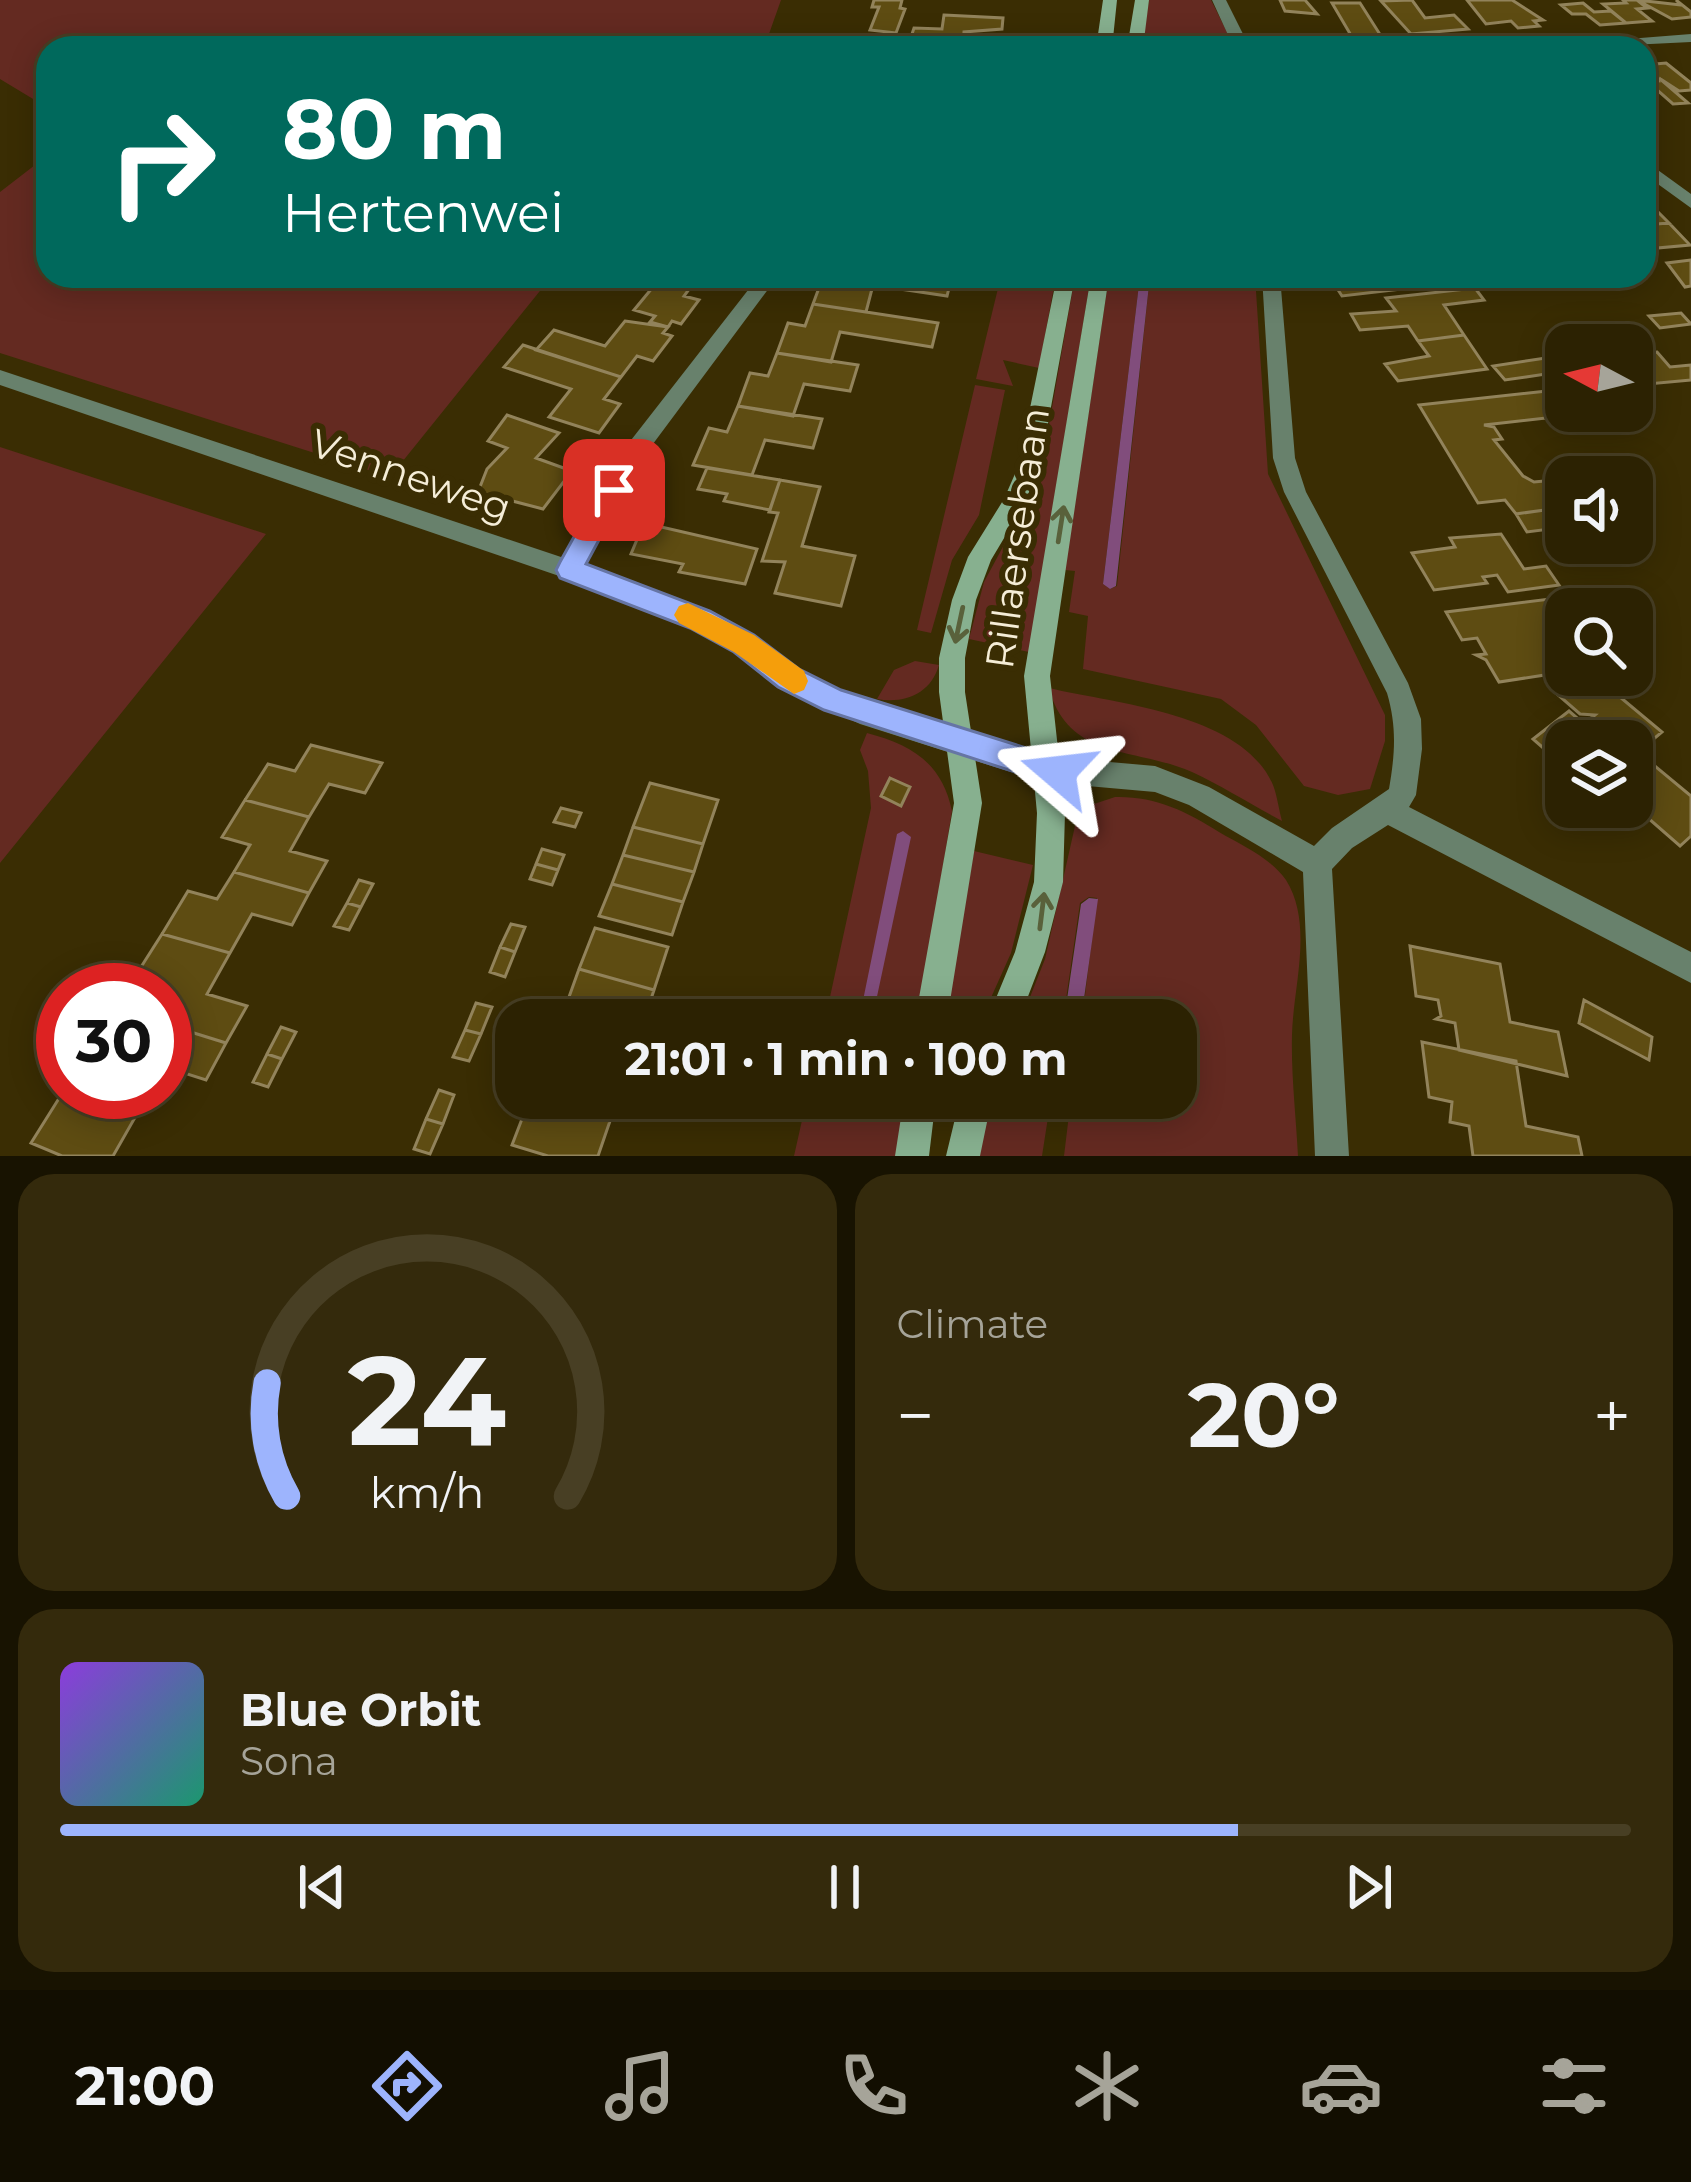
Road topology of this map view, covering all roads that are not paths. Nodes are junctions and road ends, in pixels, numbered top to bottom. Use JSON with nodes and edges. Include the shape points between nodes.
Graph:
{"nodes":[{"id":1,"x":1110,"y":0,"type":"edge"},
{"id":2,"x":1142,"y":0,"type":"edge"},
{"id":3,"x":1219,"y":0,"type":"edge"},
{"id":4,"x":1106,"y":36,"type":"edge"},
{"id":5,"x":1137,"y":36,"type":"edge"},
{"id":6,"x":1236,"y":36,"type":"edge"},
{"id":7,"x":1691,"y":38,"type":"edge"},
{"id":8,"x":1656,"y":41,"type":"edge"},
{"id":9,"x":1656,"y":175,"type":"edge"},
{"id":10,"x":1691,"y":203,"type":"edge"},
{"id":11,"x":760,"y":288,"type":"edge"},
{"id":12,"x":1064,"y":288,"type":"edge"},
{"id":13,"x":1098,"y":288,"type":"edge"},
{"id":14,"x":1272,"y":288,"type":"edge"},
{"id":15,"x":0,"y":377,"type":"edge"},
{"id":16,"x":570,"y":570,"type":"junction"},
{"id":17,"x":959,"y":739,"type":"junction"},
{"id":18,"x":1042,"y":769,"type":"junction"},
{"id":19,"x":1389,"y":808,"type":"junction"},
{"id":20,"x":1317,"y":864,"type":"junction"},
{"id":21,"x":1691,"y":968,"type":"edge"},
{"id":22,"x":935,"y":999,"type":"edge"},
{"id":23,"x":1012,"y":999,"type":"edge"},
{"id":24,"x":917,"y":1119,"type":"edge"},
{"id":25,"x":971,"y":1119,"type":"edge"},
{"id":26,"x":912,"y":1156,"type":"edge"},
{"id":27,"x":963,"y":1156,"type":"edge"},
{"id":28,"x":1332,"y":1156,"type":"edge"}],
"edges":[{"from":1,"to":4,"type":"street"},
{"from":2,"to":5,"type":"street"},
{"from":3,"to":6,"type":"street"},
{"from":7,"to":8,"type":"street"},
{"from":9,"to":10,"type":"street"},
{"from":11,"to":16,"type":"street","via":[[636,449]]},
{"from":12,"to":17,"type":"street","name":"Rillaersebaan","one_way":true,"via":[[1029,467],[964,600],[952,658]]},
{"from":18,"to":13,"type":"street","name":"Rillaersebaan","one_way":true,"via":[[1037,676]]},
{"from":14,"to":19,"type":"street","via":[[1289,476],[1408,718],[1402,795]]},
{"from":15,"to":16,"type":"street","name":"Venneweg"},
{"from":16,"to":17,"type":"street","name":"Venneweg","via":[[700,619],[834,701]]},
{"from":17,"to":18,"type":"street","name":"Venneweg"},
{"from":17,"to":22,"type":"street","name":"Rillaersebaan","via":[[968,803]]},
{"from":18,"to":20,"type":"street","name":"Venneweg","via":[[1155,779]]},
{"from":23,"to":18,"type":"street","name":"Rillaersebaan","one_way":true,"via":[[1039,934],[1052,834]]},
{"from":19,"to":20,"type":"street"},
{"from":19,"to":21,"type":"street"},
{"from":20,"to":28,"type":"street"},
{"from":24,"to":26,"type":"street"},
{"from":25,"to":27,"type":"street"}]}
